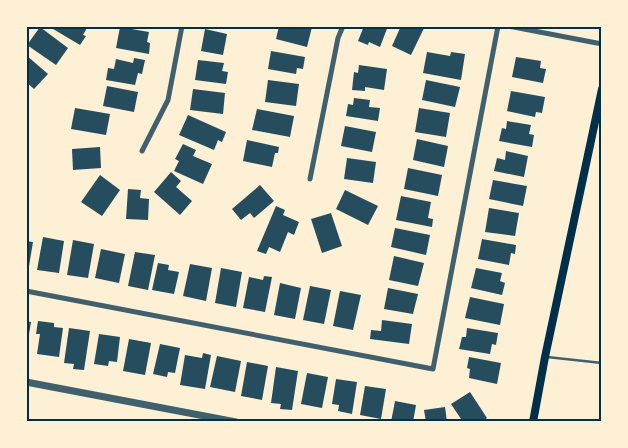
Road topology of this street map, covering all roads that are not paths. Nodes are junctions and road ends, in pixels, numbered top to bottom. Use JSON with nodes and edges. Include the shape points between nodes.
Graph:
{"nodes":[{"id":1,"x":182,"y":26,"type":"edge"},
{"id":2,"x":343,"y":26,"type":"edge"},
{"id":3,"x":498,"y":26,"type":"edge"},
{"id":4,"x":508,"y":26,"type":"edge"},
{"id":5,"x":602,"y":44,"type":"edge"},
{"id":6,"x":602,"y":88,"type":"edge"},
{"id":7,"x":142,"y":151,"type":"dead end"},
{"id":8,"x":310,"y":179,"type":"dead end"},
{"id":9,"x":26,"y":292,"type":"edge"},
{"id":10,"x":545,"y":357,"type":"junction"},
{"id":11,"x":602,"y":363,"type":"edge"},
{"id":12,"x":26,"y":382,"type":"edge"},
{"id":13,"x":236,"y":422,"type":"edge"},
{"id":14,"x":533,"y":422,"type":"edge"}],
"edges":[{"from":1,"to":7,"type":"street","via":[[168,100]]},
{"from":2,"to":8,"type":"street"},
{"from":3,"to":9,"type":"street","via":[[433,368]]},
{"from":4,"to":5,"type":"street"},
{"from":6,"to":10,"type":"main road"},
{"from":10,"to":11,"type":"lane"},
{"from":10,"to":14,"type":"main road"},
{"from":12,"to":13,"type":"street"}]}
